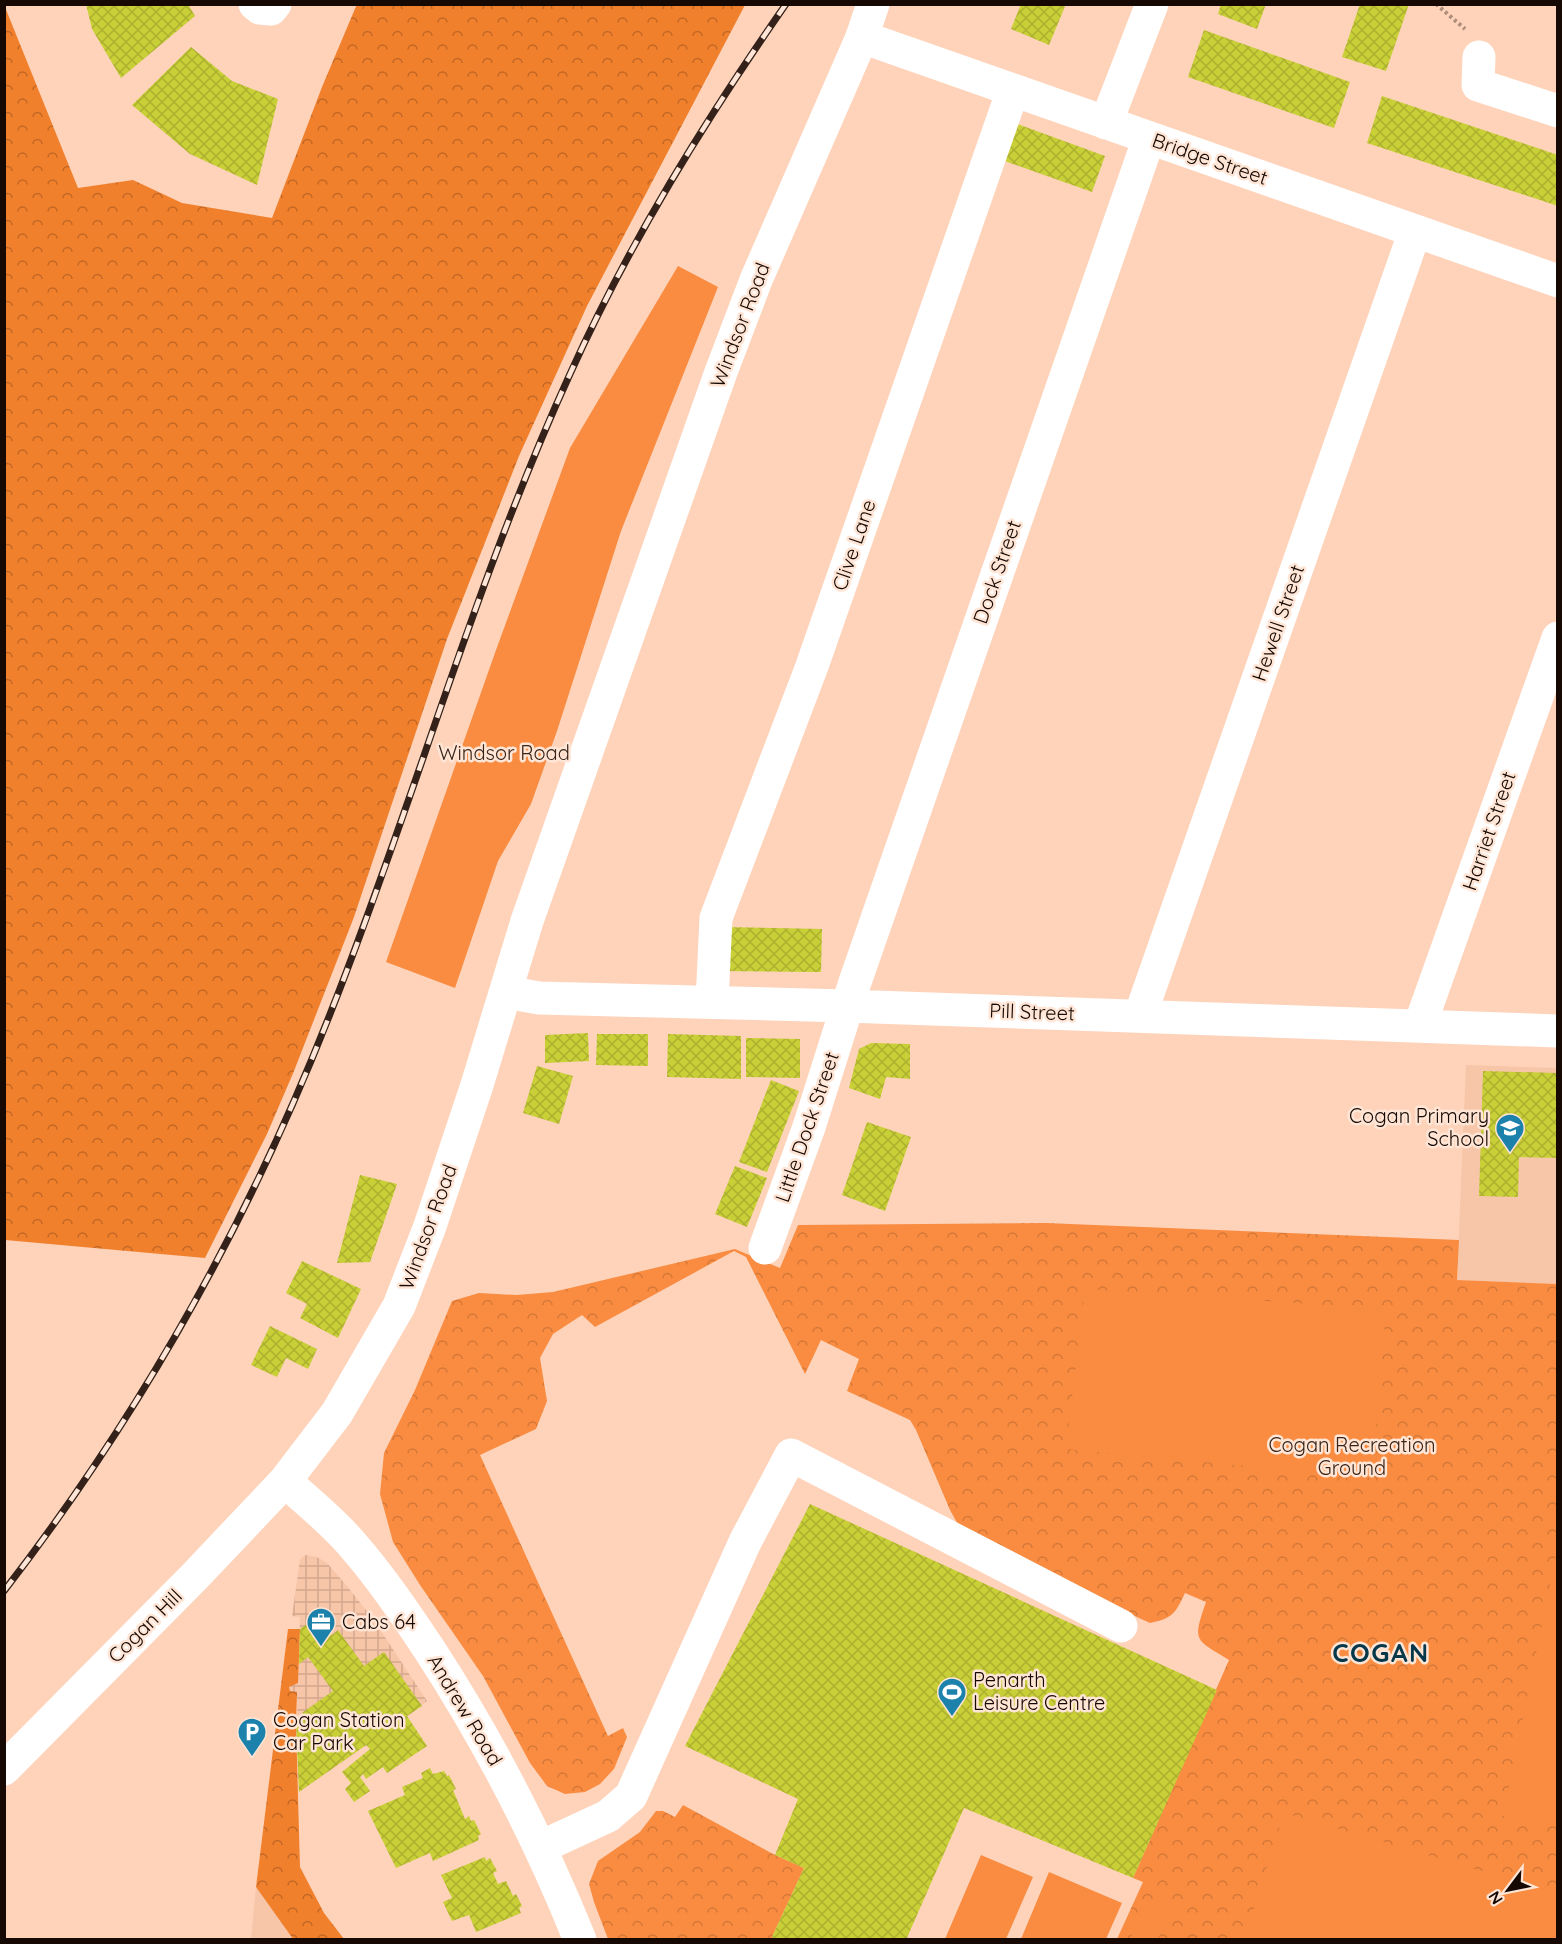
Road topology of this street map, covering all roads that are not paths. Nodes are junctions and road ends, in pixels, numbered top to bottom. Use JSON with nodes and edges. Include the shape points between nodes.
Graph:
{"nodes":[{"id":1,"x":255,"y":4,"type":"edge"},
{"id":2,"x":275,"y":4,"type":"edge"},
{"id":3,"x":873,"y":4,"type":"edge"},
{"id":4,"x":1152,"y":4,"type":"edge"},
{"id":5,"x":862,"y":37,"type":"junction"},
{"id":6,"x":1479,"y":57,"type":"dead end"},
{"id":7,"x":1014,"y":90,"type":"junction"},
{"id":8,"x":1557,"y":111,"type":"edge"},
{"id":9,"x":1106,"y":123,"type":"junction"},
{"id":10,"x":1149,"y":138,"type":"junction"},
{"id":11,"x":1415,"y":231,"type":"junction"},
{"id":12,"x":1557,"y":281,"type":"edge"},
{"id":13,"x":1557,"y":638,"type":"edge"},
{"id":14,"x":506,"y":992,"type":"junction"},
{"id":15,"x":712,"y":1002,"type":"junction"},
{"id":16,"x":846,"y":1006,"type":"junction"},
{"id":17,"x":1140,"y":1016,"type":"junction"},
{"id":18,"x":1420,"y":1025,"type":"junction"},
{"id":19,"x":1557,"y":1031,"type":"edge"},
{"id":20,"x":765,"y":1248,"type":"dead end"},
{"id":21,"x":285,"y":1481,"type":"junction"},
{"id":22,"x":1121,"y":1626,"type":"dead end"},
{"id":23,"x":4,"y":1769,"type":"edge"},
{"id":24,"x":541,"y":1847,"type":"junction"},
{"id":25,"x":580,"y":1940,"type":"edge"}],
"edges":[{"from":1,"to":2,"type":"street","via":[[271,9]]},
{"from":3,"to":5,"type":"street","name":"Windsor Road"},
{"from":4,"to":9,"type":"street"},
{"from":5,"to":7,"type":"street","name":"Bridge Street"},
{"from":5,"to":14,"type":"street","name":"Windsor Road","via":[[756,280],[721,372],[527,921]]},
{"from":6,"to":8,"type":"street","via":[[1478,85]]},
{"from":7,"to":9,"type":"street","name":"Bridge Street"},
{"from":7,"to":15,"type":"street","name":"Clive Lane","via":[[812,666],[716,918]]},
{"from":9,"to":10,"type":"street","name":"Bridge Street"},
{"from":10,"to":11,"type":"street","name":"Bridge Street"},
{"from":10,"to":16,"type":"street","name":"Dock Street"},
{"from":11,"to":12,"type":"street","name":"Bridge Street"},
{"from":11,"to":17,"type":"street","name":"Hewell Street"},
{"from":13,"to":18,"type":"street","name":"Harriet Street"},
{"from":14,"to":15,"type":"street","name":"Pill Street","via":[[539,998]]},
{"from":14,"to":21,"type":"street","name":"Windsor Road","via":[[430,1226],[399,1306],[337,1413]]},
{"from":15,"to":16,"type":"street","name":"Pill Street"},
{"from":16,"to":17,"type":"street","name":"Pill Street"},
{"from":16,"to":20,"type":"street","name":"Little Dock Street","via":[[809,1127]]},
{"from":17,"to":18,"type":"street","name":"Pill Street"},
{"from":18,"to":19,"type":"street","name":"Pill Street"},
{"from":21,"to":23,"type":"street","name":"Cogan Hill"},
{"from":21,"to":24,"type":"street","name":"Andrew Road","via":[[352,1544],[403,1609],[471,1716]]},
{"from":22,"to":24,"type":"street","via":[[791,1455],[745,1542],[631,1796],[608,1816]]},
{"from":24,"to":25,"type":"street","name":"Andrew Road"}]}
